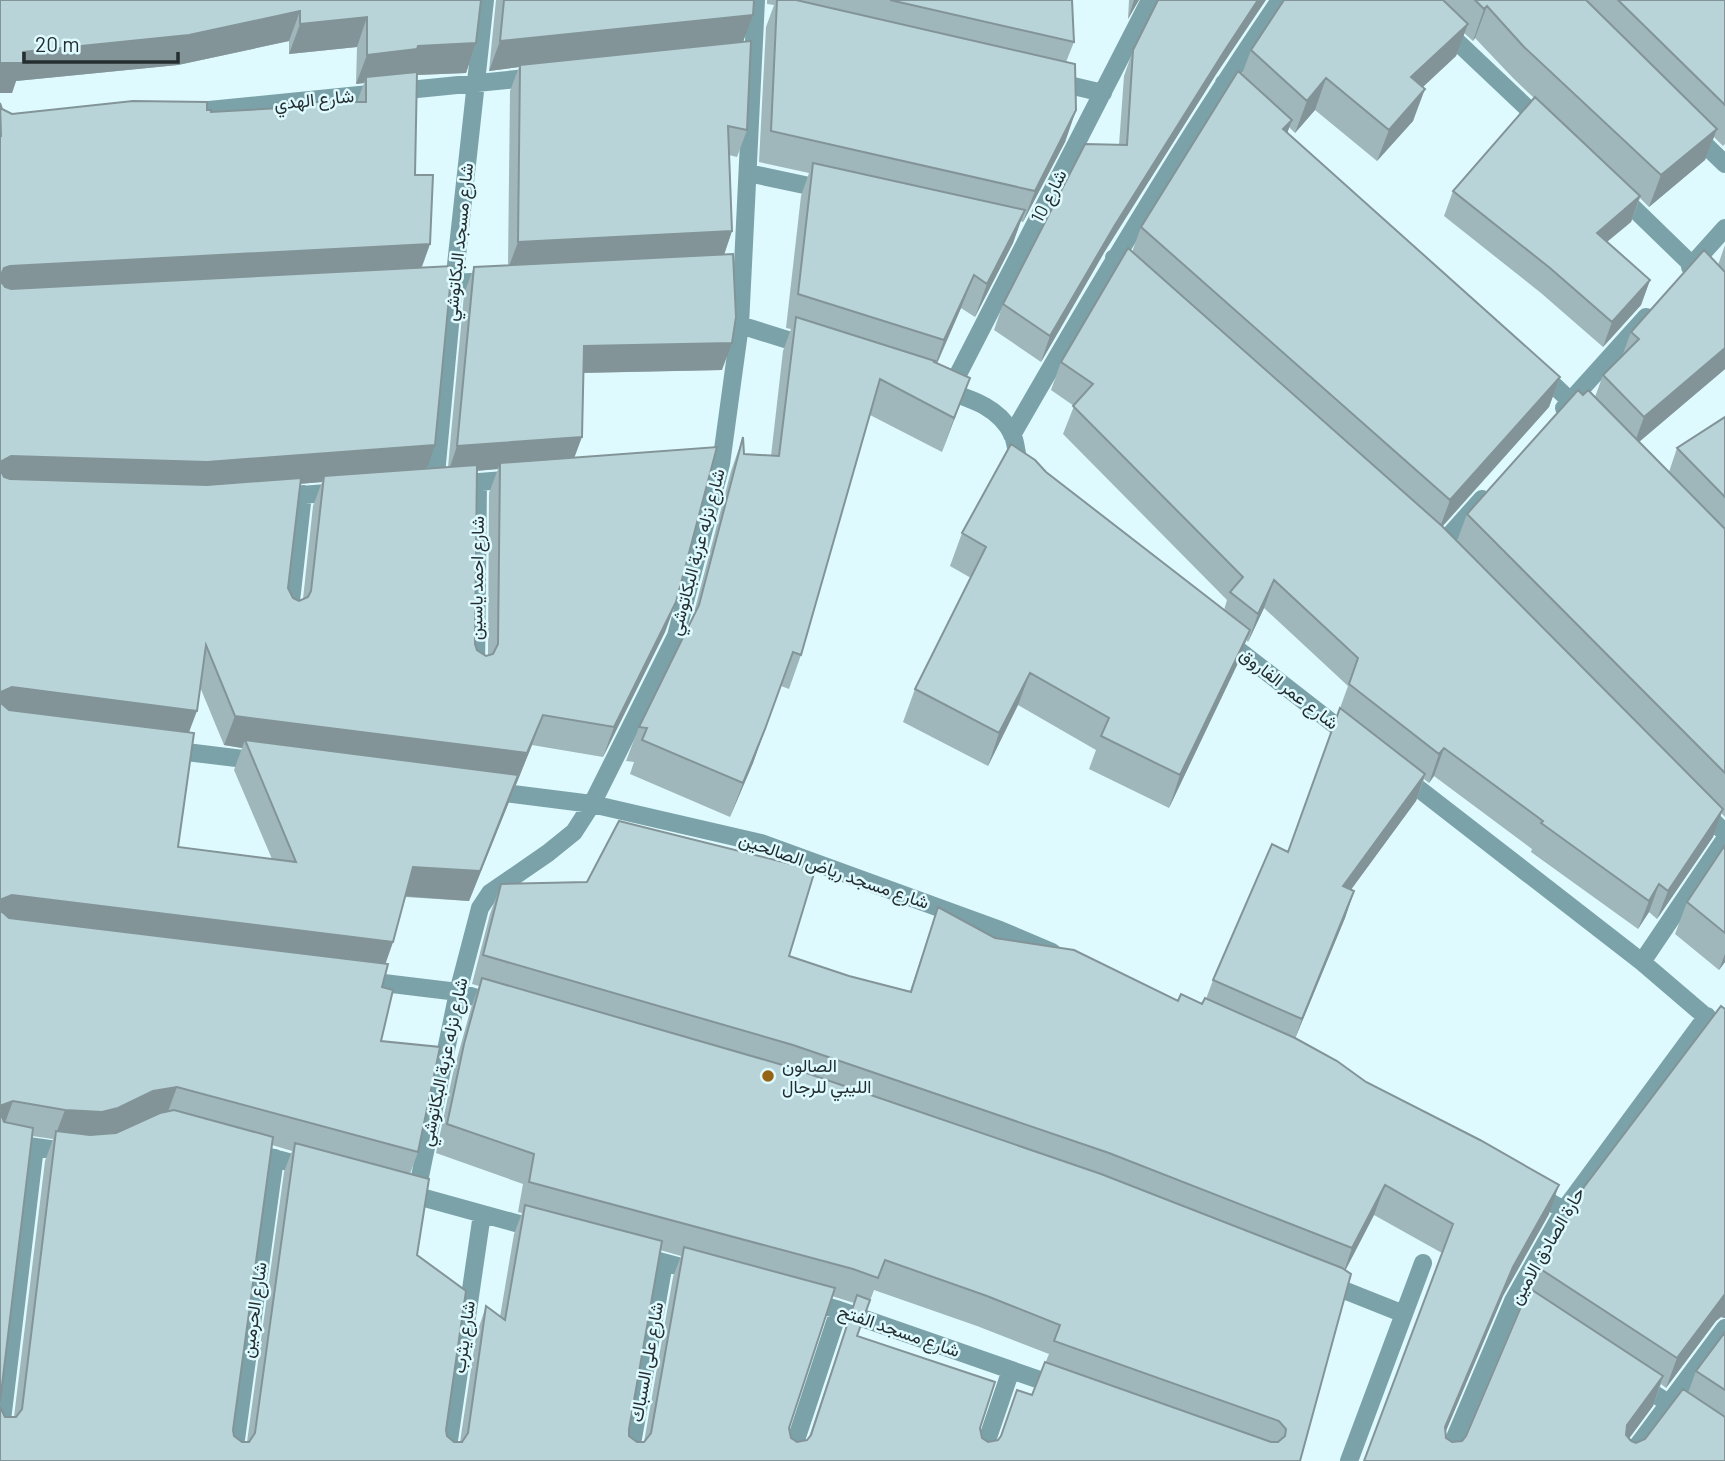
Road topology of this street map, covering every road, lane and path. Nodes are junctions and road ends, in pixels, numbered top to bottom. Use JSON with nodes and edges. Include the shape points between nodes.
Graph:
{"nodes":[{"id":1,"x":485,"y":0,"type":"edge"},
{"id":2,"x":1150,"y":0,"type":"edge"},
{"id":3,"x":1280,"y":0,"type":"edge"},
{"id":4,"x":1413,"y":0,"type":"edge"},
{"id":5,"x":760,"y":10,"type":"edge"},
{"id":6,"x":559,"y":75,"type":"edge"},
{"id":7,"x":1036,"y":77,"type":"edge"},
{"id":8,"x":476,"y":83,"type":"junction"},
{"id":9,"x":1224,"y":83,"type":"junction"},
{"id":10,"x":1103,"y":93,"type":"junction"},
{"id":11,"x":1255,"y":111,"type":"edge"},
{"id":12,"x":177,"y":114,"type":"edge"},
{"id":13,"x":1676,"y":116,"type":"edge"},
{"id":14,"x":1553,"y":132,"type":"edge"},
{"id":15,"x":1725,"y":164,"type":"edge"},
{"id":16,"x":748,"y":173,"type":"junction"},
{"id":17,"x":1603,"y":179,"type":"edge"},
{"id":18,"x":842,"y":193,"type":"edge"},
{"id":19,"x":1725,"y":228,"type":"edge"},
{"id":20,"x":1114,"y":258,"type":"junction"},
{"id":21,"x":1693,"y":264,"type":"junction"},
{"id":22,"x":509,"y":280,"type":"edge"},
{"id":23,"x":454,"y":283,"type":"junction"},
{"id":24,"x":1676,"y":284,"type":"edge"},
{"id":25,"x":413,"y":285,"type":"edge"},
{"id":26,"x":1155,"y":294,"type":"edge"},
{"id":27,"x":1725,"y":297,"type":"edge"},
{"id":28,"x":1658,"y":303,"type":"edge"},
{"id":29,"x":740,"y":325,"type":"junction"},
{"id":30,"x":819,"y":350,"type":"edge"},
{"id":31,"x":1530,"y":363,"type":"edge"},
{"id":32,"x":923,"y":383,"type":"edge"},
{"id":33,"x":949,"y":392,"type":"junction"},
{"id":34,"x":1571,"y":400,"type":"junction"},
{"id":35,"x":1552,"y":421,"type":"edge"},
{"id":36,"x":1600,"y":430,"type":"edge"},
{"id":37,"x":1012,"y":435,"type":"junction"},
{"id":38,"x":532,"y":478,"type":"edge"},
{"id":39,"x":1026,"y":479,"type":"edge"},
{"id":40,"x":478,"y":482,"type":"junction"},
{"id":41,"x":1496,"y":484,"type":"edge"},
{"id":42,"x":356,"y":491,"type":"edge"},
{"id":43,"x":303,"y":495,"type":"junction"},
{"id":44,"x":263,"y":498,"type":"edge"},
{"id":45,"x":1440,"y":546,"type":"edge"},
{"id":46,"x":289,"y":619,"type":"edge"},
{"id":47,"x":1205,"y":623,"type":"edge"},
{"id":48,"x":476,"y":674,"type":"edge"},
{"id":49,"x":151,"y":747,"type":"edge"},
{"id":50,"x":1369,"y":750,"type":"edge"},
{"id":51,"x":275,"y":763,"type":"edge"},
{"id":52,"x":1391,"y":767,"type":"edge"},
{"id":53,"x":468,"y":788,"type":"edge"},
{"id":54,"x":1686,"y":793,"type":"edge"},
{"id":55,"x":592,"y":804,"type":"junction"},
{"id":56,"x":1725,"y":833,"type":"edge"},
{"id":57,"x":1725,"y":839,"type":"edge"},
{"id":58,"x":1063,"y":957,"type":"edge"},
{"id":59,"x":1642,"y":962,"type":"junction"},
{"id":60,"x":347,"y":979,"type":"edge"},
{"id":61,"x":458,"y":992,"type":"junction"},
{"id":62,"x":511,"y":1008,"type":"edge"},
{"id":63,"x":1707,"y":1016,"type":"junction"},
{"id":64,"x":1725,"y":1033,"type":"edge"},
{"id":65,"x":0,"y":1142,"type":"edge"},
{"id":66,"x":226,"y":1145,"type":"edge"},
{"id":67,"x":35,"y":1147,"type":"junction"},
{"id":68,"x":92,"y":1153,"type":"edge"},
{"id":69,"x":275,"y":1158,"type":"junction"},
{"id":70,"x":326,"y":1172,"type":"edge"},
{"id":71,"x":1516,"y":1183,"type":"edge"},
{"id":72,"x":390,"y":1189,"type":"edge"},
{"id":73,"x":416,"y":1196,"type":"junction"},
{"id":74,"x":1564,"y":1210,"type":"junction"},
{"id":75,"x":482,"y":1214,"type":"junction"},
{"id":76,"x":560,"y":1235,"type":"edge"},
{"id":77,"x":625,"y":1252,"type":"edge"},
{"id":78,"x":664,"y":1263,"type":"junction"},
{"id":79,"x":1423,"y":1263,"type":"dead end"},
{"id":80,"x":718,"y":1277,"type":"edge"},
{"id":81,"x":1313,"y":1279,"type":"edge"},
{"id":82,"x":785,"y":1295,"type":"edge"},
{"id":83,"x":839,"y":1310,"type":"junction"},
{"id":84,"x":1404,"y":1314,"type":"junction"},
{"id":85,"x":1725,"y":1328,"type":"edge"},
{"id":86,"x":1011,"y":1370,"type":"junction"},
{"id":87,"x":1624,"y":1374,"type":"edge"},
{"id":88,"x":1076,"y":1393,"type":"edge"},
{"id":89,"x":1669,"y":1403,"type":"junction"},
{"id":90,"x":0,"y":1437,"type":"edge"},
{"id":91,"x":1725,"y":1440,"type":"edge"},
{"id":92,"x":233,"y":1461,"type":"edge"},
{"id":93,"x":446,"y":1461,"type":"edge"},
{"id":94,"x":629,"y":1461,"type":"edge"},
{"id":95,"x":789,"y":1461,"type":"edge"},
{"id":96,"x":981,"y":1461,"type":"edge"},
{"id":97,"x":1349,"y":1461,"type":"edge"},
{"id":98,"x":1445,"y":1461,"type":"edge"},
{"id":99,"x":1626,"y":1461,"type":"edge"}],
"edges":[{"from":1,"to":8,"type":"street","name":"شارع مسجد البكاتوشي"},
{"from":2,"to":10,"type":"street","name":"شارع 10"},
{"from":3,"to":9,"type":"street"},
{"from":4,"to":14,"type":"street"},
{"from":5,"to":16,"type":"street","name":"شارع نزله عزبة البكاتوشي","via":[[746,56]]},
{"from":6,"to":8,"type":"street","name":"شارع الهدي"},
{"from":7,"to":10,"type":"street"},
{"from":8,"to":12,"type":"street","name":"شارع الهدي"},
{"from":8,"to":23,"type":"street","name":"شارع مسجد البكاتوشي"},
{"from":9,"to":11,"type":"street"},
{"from":9,"to":20,"type":"street"},
{"from":10,"to":33,"type":"street","name":"شارع 10","via":[[1023,233]]},
{"from":13,"to":15,"type":"street"},
{"from":16,"to":18,"type":"street"},
{"from":16,"to":29,"type":"street","name":"شارع نزله عزبة البكاتوشي","via":[[737,268]]},
{"from":17,"to":21,"type":"street"},
{"from":19,"to":21,"type":"street"},
{"from":20,"to":26,"type":"street"},
{"from":20,"to":37,"type":"street"},
{"from":21,"to":24,"type":"street"},
{"from":21,"to":27,"type":"street"},
{"from":22,"to":23,"type":"street"},
{"from":23,"to":25,"type":"street"},
{"from":23,"to":40,"type":"street","name":"شارع مسجد البكاتوشي","via":[[428,485]]},
{"from":28,"to":34,"type":"street"},
{"from":29,"to":30,"type":"street"},
{"from":29,"to":55,"type":"street","name":"شارع نزله عزبة البكاتوشي","via":[[676,636]]},
{"from":31,"to":34,"type":"street"},
{"from":32,"to":33,"type":"street"},
{"from":33,"to":37,"type":"street","via":[[974,399],[996,414]]},
{"from":34,"to":35,"type":"street"},
{"from":34,"to":36,"type":"street"},
{"from":37,"to":39,"type":"street"},
{"from":38,"to":40,"type":"street"},
{"from":40,"to":48,"type":"street","name":"شارع احمد ياسين"},
{"from":41,"to":45,"type":"street"},
{"from":42,"to":43,"type":"street"},
{"from":43,"to":44,"type":"street"},
{"from":43,"to":46,"type":"street"},
{"from":47,"to":50,"type":"street","name":"شارع عمر الفاروق"},
{"from":49,"to":51,"type":"street"},
{"from":52,"to":59,"type":"street"},
{"from":53,"to":55,"type":"street","name":"شارع مسجد رياض الصالحين"},
{"from":54,"to":56,"type":"street"},
{"from":55,"to":58,"type":"street","name":"شارع مسجد رياض الصالحين","via":[[761,843]]},
{"from":55,"to":61,"type":"street","name":"شارع نزله عزبة البكاتوشي","via":[[574,832],[490,893],[480,908]]},
{"from":57,"to":59,"type":"street"},
{"from":59,"to":63,"type":"street"},
{"from":60,"to":61,"type":"street"},
{"from":61,"to":62,"type":"street"},
{"from":61,"to":73,"type":"street","name":"شارع نزله عزبة البكاتوشي"},
{"from":63,"to":64,"type":"street"},
{"from":63,"to":74,"type":"street","name":"حارة الصادق الامين"},
{"from":65,"to":67,"type":"street"},
{"from":66,"to":69,"type":"street"},
{"from":67,"to":68,"type":"street"},
{"from":67,"to":90,"type":"street"},
{"from":69,"to":70,"type":"street"},
{"from":69,"to":92,"type":"street","name":"شارع الحرمين"},
{"from":71,"to":74,"type":"street"},
{"from":72,"to":73,"type":"street"},
{"from":73,"to":75,"type":"street"},
{"from":74,"to":98,"type":"street","name":"حارة الصادق الامين"},
{"from":75,"to":76,"type":"street"},
{"from":75,"to":93,"type":"street","name":"شارع يثرب"},
{"from":77,"to":78,"type":"street"},
{"from":78,"to":80,"type":"street"},
{"from":78,"to":94,"type":"street","name":"شارع على السباك"},
{"from":79,"to":84,"type":"street"},
{"from":81,"to":84,"type":"street"},
{"from":82,"to":83,"type":"street","name":"شارع مسجد الفتح"},
{"from":83,"to":86,"type":"street","name":"شارع مسجد الفتح"},
{"from":83,"to":95,"type":"street"},
{"from":84,"to":97,"type":"street"},
{"from":85,"to":89,"type":"street"},
{"from":86,"to":88,"type":"street","name":"شارع مسجد الفتح"},
{"from":86,"to":96,"type":"street"},
{"from":87,"to":89,"type":"street"},
{"from":89,"to":91,"type":"street"},
{"from":89,"to":99,"type":"street"}]}
